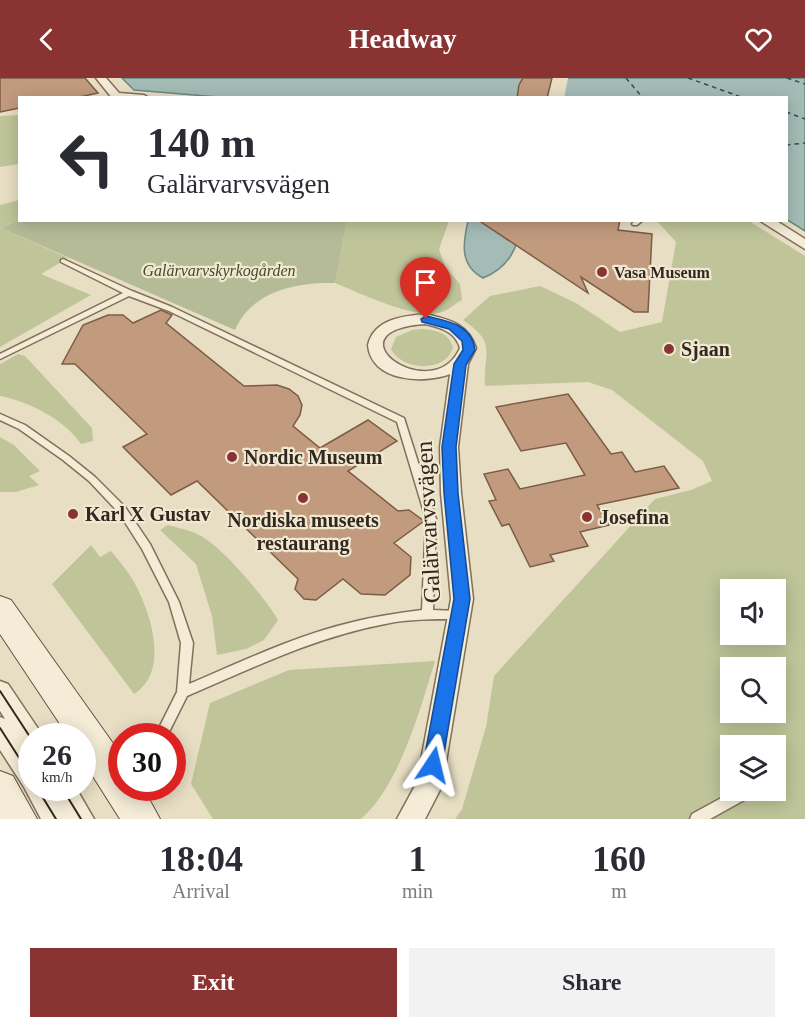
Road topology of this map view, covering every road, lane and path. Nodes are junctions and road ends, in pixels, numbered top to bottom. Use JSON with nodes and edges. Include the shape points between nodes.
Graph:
{"nodes":[{"id":1,"x":101,"y":78,"type":"edge"},
{"id":2,"x":116,"y":96,"type":"edge"},
{"id":3,"x":768,"y":222,"type":"edge"},
{"id":4,"x":805,"y":245,"type":"edge"},
{"id":5,"x":63,"y":261,"type":"dead end"},
{"id":6,"x":129,"y":293,"type":"junction"},
{"id":7,"x":0,"y":357,"type":"edge"},
{"id":8,"x":460,"y":364,"type":"junction"},
{"id":9,"x":427,"y":375,"type":"junction"},
{"id":10,"x":455,"y":395,"type":"junction"},
{"id":11,"x":0,"y":417,"type":"edge"},
{"id":12,"x":0,"y":609,"type":"edge"},
{"id":13,"x":428,"y":613,"type":"junction"},
{"id":14,"x":459,"y":615,"type":"junction"},
{"id":15,"x":0,"y":691,"type":"edge"},
{"id":16,"x":183,"y":692,"type":"junction"},
{"id":17,"x":21,"y":723,"type":"edge"},
{"id":18,"x":168,"y":723,"type":"edge"},
{"id":19,"x":0,"y":728,"type":"edge"},
{"id":20,"x":18,"y":756,"type":"edge"},
{"id":21,"x":108,"y":765,"type":"edge"},
{"id":22,"x":0,"y":789,"type":"edge"},
{"id":23,"x":45,"y":801,"type":"edge"},
{"id":24,"x":70,"y":801,"type":"edge"},
{"id":25,"x":131,"y":801,"type":"edge"},
{"id":26,"x":730,"y":801,"type":"edge"},
{"id":27,"x":18,"y":819,"type":"edge"},
{"id":28,"x":56,"y":819,"type":"edge"},
{"id":29,"x":81,"y":819,"type":"edge"},
{"id":30,"x":141,"y":819,"type":"edge"},
{"id":31,"x":410,"y":819,"type":"edge"},
{"id":32,"x":697,"y":819,"type":"edge"}],
"edges":[{"from":1,"to":2,"type":"street"},
{"from":3,"to":4,"type":"street"},
{"from":5,"to":6,"type":"lane"},
{"from":6,"to":7,"type":"lane"},
{"from":6,"to":13,"type":"lane","via":[[401,420],[431,519]]},
{"from":8,"to":9,"type":"street","name":"Galärvarvsvägen","via":[[440,374]]},
{"from":8,"to":9,"type":"street","name":"Galärvarvsvägen","via":[[469,350],[468,341],[453,326],[426,319],[398,323],[378,336],[376,354],[383,363],[395,370]]},
{"from":8,"to":10,"type":"street","name":"Galärvarvsvägen"},
{"from":9,"to":10,"type":"street","name":"Galärvarvsvägen"},
{"from":10,"to":14,"type":"street","name":"Galärvarvsvägen","via":[[449,447],[462,599]]},
{"from":11,"to":16,"type":"lane","via":[[22,427],[66,458],[122,510],[174,602],[187,643]]},
{"from":12,"to":21,"type":"street"},
{"from":13,"to":14,"type":"lane"},
{"from":13,"to":16,"type":"lane","via":[[308,640]]},
{"from":14,"to":31,"type":"street","name":"Galärvarvsvägen","via":[[429,786]]},
{"from":15,"to":17,"type":"street"},
{"from":16,"to":18,"type":"lane"},
{"from":19,"to":20,"type":"street"},
{"from":22,"to":27,"type":"street"},
{"from":23,"to":28,"type":"street"},
{"from":24,"to":29,"type":"street"},
{"from":25,"to":30,"type":"street"},
{"from":26,"to":32,"type":"lane"}]}
